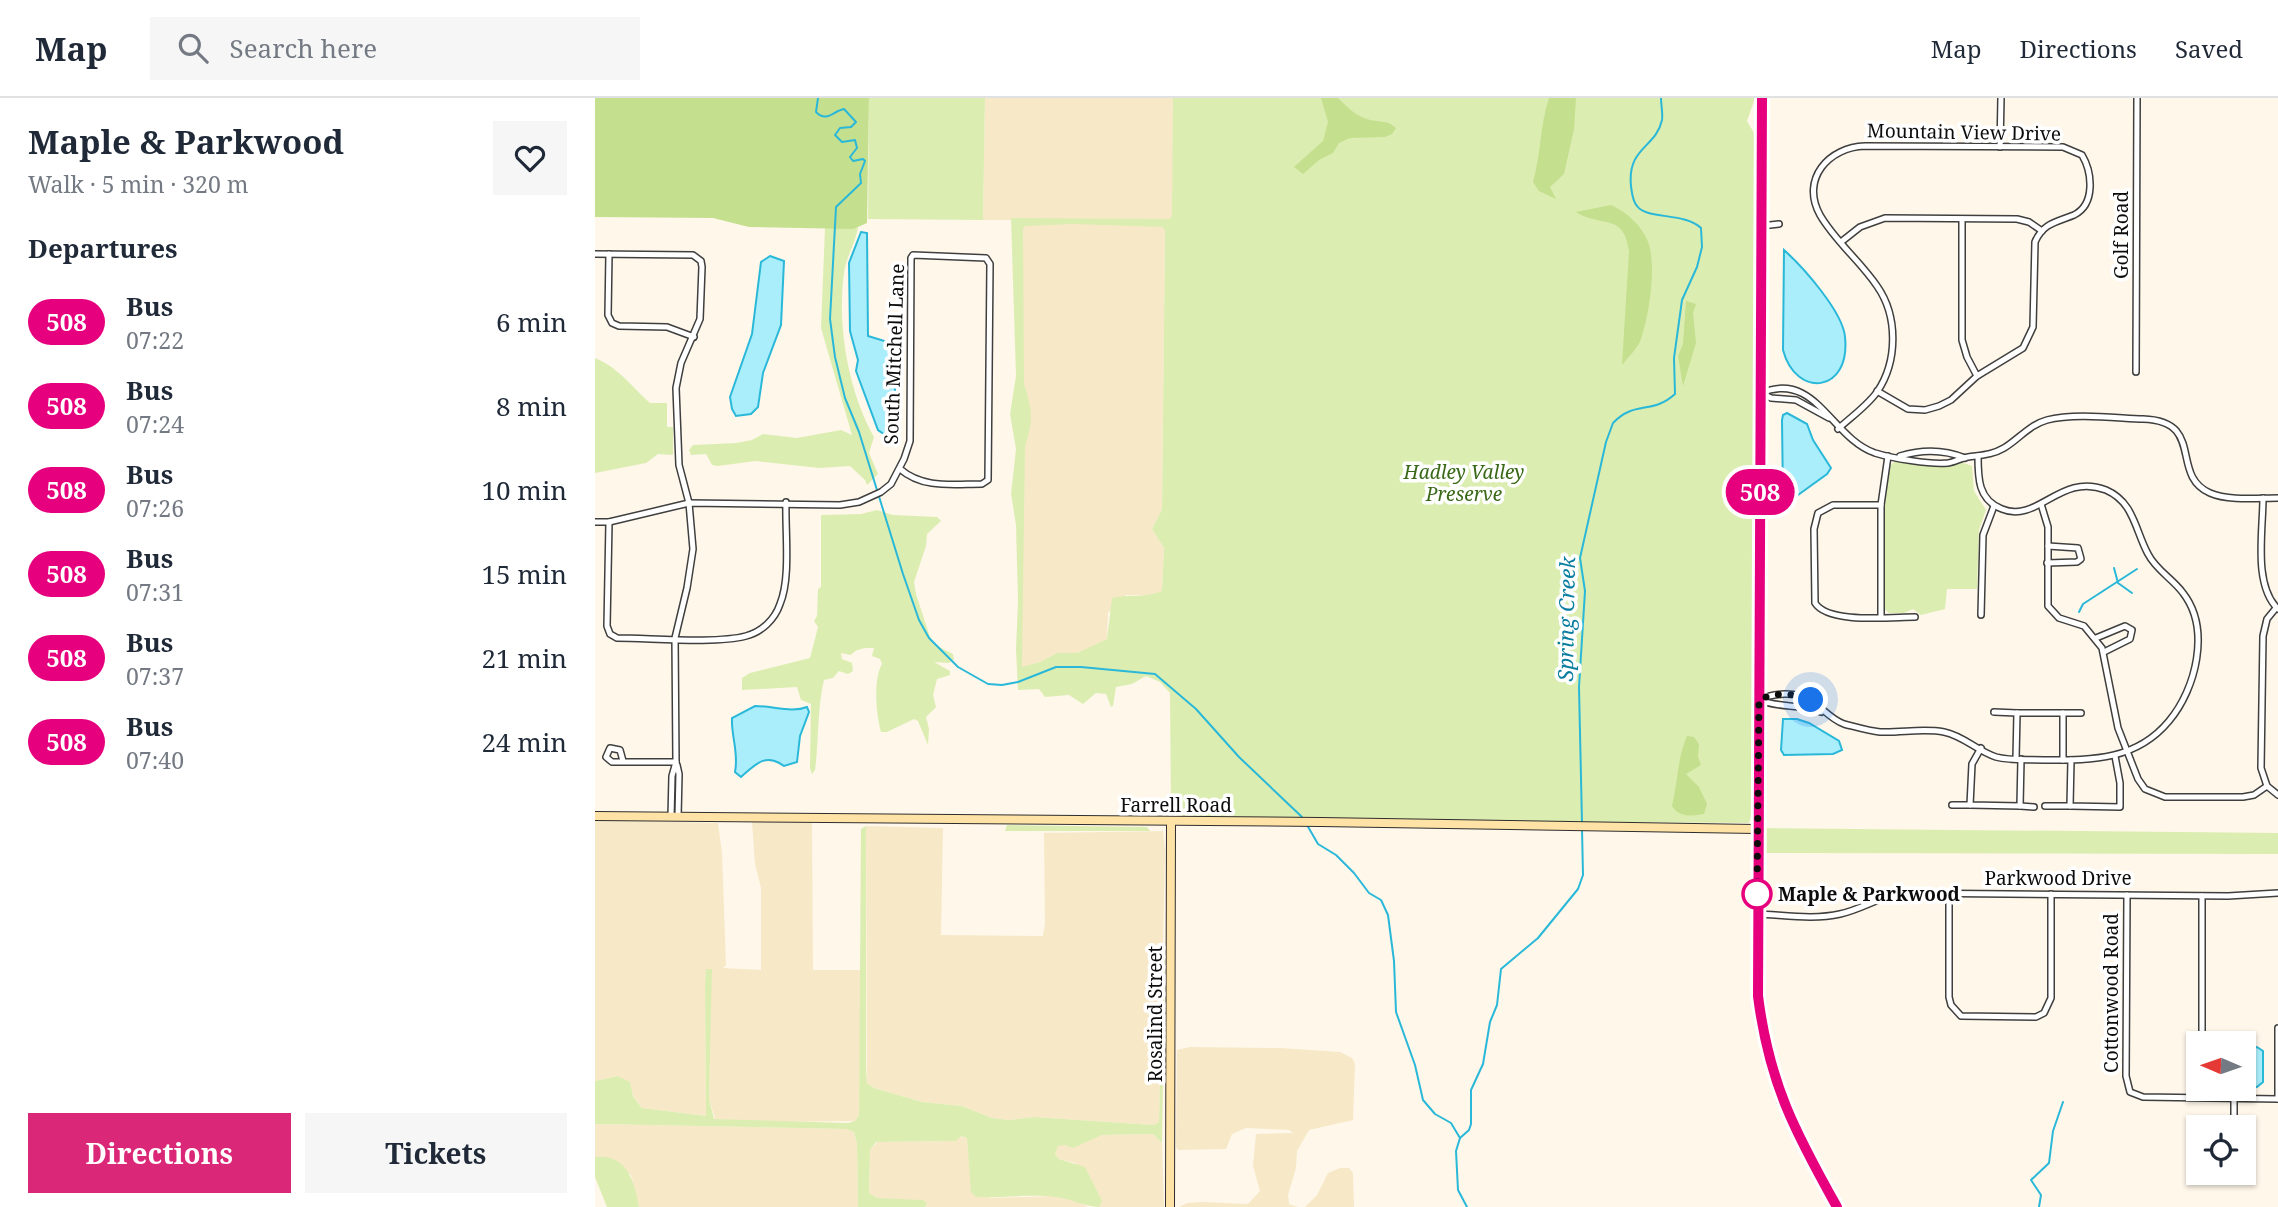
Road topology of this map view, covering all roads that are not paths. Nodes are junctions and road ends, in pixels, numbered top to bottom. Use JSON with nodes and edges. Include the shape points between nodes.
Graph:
{"nodes":[{"id":1,"x":1762,"y":98,"type":"edge"},
{"id":2,"x":2000,"y":98,"type":"edge"},
{"id":3,"x":2137,"y":98,"type":"edge"},
{"id":4,"x":2000,"y":147,"type":"junction"},
{"id":5,"x":1962,"y":219,"type":"junction"},
{"id":6,"x":1779,"y":224,"type":"dead end"},
{"id":7,"x":1761,"y":226,"type":"junction"},
{"id":8,"x":2042,"y":231,"type":"junction"},
{"id":9,"x":1841,"y":242,"type":"junction"},
{"id":10,"x":595,"y":254,"type":"edge"},
{"id":11,"x":609,"y":254,"type":"junction"},
{"id":12,"x":694,"y":337,"type":"junction"},
{"id":13,"x":2136,"y":372,"type":"dead end"},
{"id":14,"x":1977,"y":376,"type":"junction"},
{"id":15,"x":1877,"y":391,"type":"junction"},
{"id":16,"x":1761,"y":393,"type":"junction"},
{"id":17,"x":1839,"y":429,"type":"junction"},
{"id":18,"x":1888,"y":456,"type":"junction"},
{"id":19,"x":1899,"y":456,"type":"junction"},
{"id":20,"x":1978,"y":456,"type":"junction"},
{"id":21,"x":1965,"y":458,"type":"junction"},
{"id":22,"x":900,"y":469,"type":"junction"},
{"id":23,"x":2263,"y":498,"type":"junction"},
{"id":24,"x":2278,"y":498,"type":"edge"},
{"id":25,"x":786,"y":502,"type":"junction"},
{"id":26,"x":689,"y":503,"type":"junction"},
{"id":27,"x":2041,"y":504,"type":"junction"},
{"id":28,"x":1881,"y":505,"type":"junction"},
{"id":29,"x":1994,"y":506,"type":"junction"},
{"id":30,"x":595,"y":522,"type":"edge"},
{"id":31,"x":609,"y":522,"type":"junction"},
{"id":32,"x":2047,"y":545,"type":"junction"},
{"id":33,"x":2047,"y":563,"type":"junction"},
{"id":34,"x":2277,"y":609,"type":"edge"},
{"id":35,"x":1981,"y":615,"type":"dead end"},
{"id":36,"x":1881,"y":616,"type":"junction"},
{"id":37,"x":1915,"y":617,"type":"dead end"},
{"id":38,"x":675,"y":638,"type":"junction"},
{"id":39,"x":2096,"y":638,"type":"junction"},
{"id":40,"x":2104,"y":652,"type":"junction"},
{"id":41,"x":1759,"y":700,"type":"junction"},
{"id":42,"x":1994,"y":712,"type":"dead end"},
{"id":43,"x":2017,"y":713,"type":"junction"},
{"id":44,"x":2063,"y":713,"type":"junction"},
{"id":45,"x":2081,"y":713,"type":"dead end"},
{"id":46,"x":1832,"y":718,"type":"junction"},
{"id":47,"x":1981,"y":748,"type":"junction"},
{"id":48,"x":2127,"y":752,"type":"junction"},
{"id":49,"x":2115,"y":756,"type":"junction"},
{"id":50,"x":2019,"y":759,"type":"junction"},
{"id":51,"x":2063,"y":760,"type":"junction"},
{"id":52,"x":2071,"y":760,"type":"junction"},
{"id":53,"x":623,"y":761,"type":"dead end"},
{"id":54,"x":676,"y":762,"type":"junction"},
{"id":55,"x":2267,"y":786,"type":"junction"},
{"id":56,"x":2278,"y":795,"type":"edge"},
{"id":57,"x":1952,"y":805,"type":"dead end"},
{"id":58,"x":1970,"y":805,"type":"junction"},
{"id":59,"x":2020,"y":806,"type":"junction"},
{"id":60,"x":2045,"y":806,"type":"dead end"},
{"id":61,"x":2070,"y":806,"type":"junction"},
{"id":62,"x":2034,"y":807,"type":"dead end"},
{"id":63,"x":595,"y":816,"type":"edge"},
{"id":64,"x":674,"y":817,"type":"junction"},
{"id":65,"x":1171,"y":821,"type":"junction"},
{"id":66,"x":1756,"y":829,"type":"junction"},
{"id":67,"x":2278,"y":893,"type":"edge"},
{"id":68,"x":1949,"y":894,"type":"junction"},
{"id":69,"x":2051,"y":894,"type":"junction"},
{"id":70,"x":2127,"y":895,"type":"junction"},
{"id":71,"x":2202,"y":896,"type":"junction"},
{"id":72,"x":1757,"y":914,"type":"junction"},
{"id":73,"x":2278,"y":1028,"type":"edge"},
{"id":74,"x":2202,"y":1031,"type":"edge"},
{"id":75,"x":2186,"y":1098,"type":"edge"},
{"id":76,"x":2256,"y":1098,"type":"edge"},
{"id":77,"x":2278,"y":1099,"type":"edge"},
{"id":78,"x":1170,"y":1207,"type":"edge"},
{"id":79,"x":1837,"y":1207,"type":"edge"}],
"edges":[{"from":1,"to":7,"type":"main road"},
{"from":2,"to":4,"type":"street"},
{"from":3,"to":13,"type":"street","name":"Golf Road"},
{"from":4,"to":8,"type":"street","name":"Mountain View Drive","via":[[2063,147],[2082,155],[2088,165],[2090,191],[2082,209],[2052,221]]},
{"from":4,"to":9,"type":"street","name":"Mountain View Drive","via":[[1852,146],[1827,159],[1815,179],[1814,197],[1819,213]]},
{"from":5,"to":8,"type":"street","via":[[2017,219]]},
{"from":5,"to":9,"type":"street","via":[[1885,218],[1860,227]]},
{"from":5,"to":14,"type":"street","via":[[1962,341]]},
{"from":6,"to":7,"type":"street"},
{"from":7,"to":16,"type":"main road"},
{"from":8,"to":14,"type":"street","via":[[2034,249],[2029,339],[2017,352]]},
{"from":9,"to":15,"type":"street","via":[[1878,287],[1890,316],[1891,359]]},
{"from":10,"to":11,"type":"street"},
{"from":11,"to":12,"type":"street","via":[[608,315],[612,323],[667,327]]},
{"from":11,"to":12,"type":"street","via":[[698,258],[702,309]]},
{"from":12,"to":26,"type":"street","via":[[681,363],[676,388],[679,465]]},
{"from":14,"to":15,"type":"street","via":[[1951,400],[1925,410],[1909,409]]},
{"from":15,"to":17,"type":"street"},
{"from":16,"to":17,"type":"street","via":[[1770,389],[1802,393],[1818,402]]},
{"from":16,"to":41,"type":"main road"},
{"from":17,"to":18,"type":"street","via":[[1860,446]]},
{"from":18,"to":19,"type":"street"},
{"from":18,"to":28,"type":"street"},
{"from":19,"to":21,"type":"street","via":[[1930,450]]},
{"from":19,"to":21,"type":"street","via":[[1921,463]]},
{"from":20,"to":21,"type":"street"},
{"from":20,"to":23,"type":"street","via":[[2001,450],[2027,429],[2049,419],[2146,419],[2177,430],[2185,442],[2192,477],[2210,494]]},
{"from":20,"to":29,"type":"street","via":[[1982,493]]},
{"from":22,"to":22,"type":"street","name":"South Mitchell Lane","via":[[910,441],[911,258],[986,258],[990,264],[988,480],[982,484],[937,484],[915,480]]},
{"from":22,"to":25,"type":"street","name":"South Mitchell Lane","via":[[891,484],[859,502]]},
{"from":23,"to":24,"type":"street"},
{"from":23,"to":34,"type":"street","via":[[2262,579]]},
{"from":25,"to":26,"type":"street","name":"South Mitchell Lane"},
{"from":25,"to":38,"type":"street","via":[[785,584],[771,621],[748,636],[733,639]]},
{"from":26,"to":31,"type":"street","name":"South Mitchell Lane"},
{"from":26,"to":38,"type":"street","via":[[692,559]]},
{"from":27,"to":29,"type":"street","via":[[2015,513]]},
{"from":27,"to":32,"type":"street"},
{"from":27,"to":48,"type":"street","via":[[2072,487],[2097,487],[2117,495],[2133,515],[2153,562],[2182,591],[2194,612],[2196,657],[2190,686],[2163,729]]},
{"from":28,"to":36,"type":"street"},
{"from":28,"to":36,"type":"street","via":[[1833,505],[1818,513],[1813,581],[1815,603],[1826,614]]},
{"from":29,"to":35,"type":"street","via":[[1983,536]]},
{"from":30,"to":31,"type":"street","name":"South Mitchell Lane"},
{"from":31,"to":38,"type":"street","via":[[610,634],[617,638]]},
{"from":32,"to":33,"type":"street"},
{"from":32,"to":33,"type":"street","via":[[2078,548],[2081,559]]},
{"from":33,"to":39,"type":"street","via":[[2047,599],[2053,614],[2084,626]]},
{"from":34,"to":55,"type":"street","via":[[2267,619],[2263,635],[2261,768]]},
{"from":36,"to":37,"type":"street"},
{"from":38,"to":54,"type":"street"},
{"from":39,"to":40,"type":"street"},
{"from":39,"to":40,"type":"street","via":[[2125,626],[2132,630],[2130,639]]},
{"from":40,"to":48,"type":"street","via":[[2112,707]]},
{"from":41,"to":46,"type":"street","via":[[1798,705]]},
{"from":41,"to":46,"type":"street","via":[[1770,695],[1799,696]]},
{"from":41,"to":66,"type":"main road"},
{"from":42,"to":43,"type":"street"},
{"from":43,"to":44,"type":"street"},
{"from":43,"to":50,"type":"street"},
{"from":44,"to":45,"type":"street"},
{"from":44,"to":51,"type":"street"},
{"from":46,"to":47,"type":"street","via":[[1878,732],[1947,733]]},
{"from":47,"to":50,"type":"street","via":[[1999,758]]},
{"from":47,"to":58,"type":"street","via":[[1972,764]]},
{"from":48,"to":49,"type":"street"},
{"from":48,"to":55,"type":"street","via":[[2141,784],[2160,796],[2248,797]]},
{"from":49,"to":52,"type":"street"},
{"from":49,"to":61,"type":"street","via":[[2120,807]]},
{"from":50,"to":51,"type":"street"},
{"from":50,"to":59,"type":"street"},
{"from":51,"to":52,"type":"street"},
{"from":52,"to":61,"type":"street"},
{"from":53,"to":54,"type":"street"},
{"from":54,"to":64,"type":"street"},
{"from":55,"to":56,"type":"street"},
{"from":57,"to":58,"type":"street"},
{"from":58,"to":59,"type":"street"},
{"from":59,"to":62,"type":"street"},
{"from":60,"to":61,"type":"street"},
{"from":63,"to":64,"type":"street","name":"Farrell Road"},
{"from":64,"to":65,"type":"street","name":"Farrell Road"},
{"from":65,"to":66,"type":"street","name":"Farrell Road"},
{"from":65,"to":78,"type":"street","name":"Rosalind Street"},
{"from":66,"to":72,"type":"main road"},
{"from":67,"to":71,"type":"street","name":"Parkwood Drive"},
{"from":68,"to":69,"type":"street","name":"Parkwood Drive"},
{"from":68,"to":69,"type":"street","via":[[1951,1005],[1961,1016],[1998,1017],[2036,1017],[2049,1006]]},
{"from":68,"to":72,"type":"street","name":"Parkwood Drive","via":[[1887,895],[1830,916]]},
{"from":69,"to":70,"type":"street","name":"Parkwood Drive"},
{"from":70,"to":71,"type":"street","name":"Parkwood Drive"},
{"from":70,"to":75,"type":"street","name":"Cottonwood Road","via":[[2126,1076],[2130,1092],[2143,1097]]},
{"from":71,"to":74,"type":"street"},
{"from":72,"to":79,"type":"main road","via":[[1758,996],[1773,1076],[1795,1132]]},
{"from":73,"to":77,"type":"street"},
{"from":76,"to":77,"type":"street"}]}
